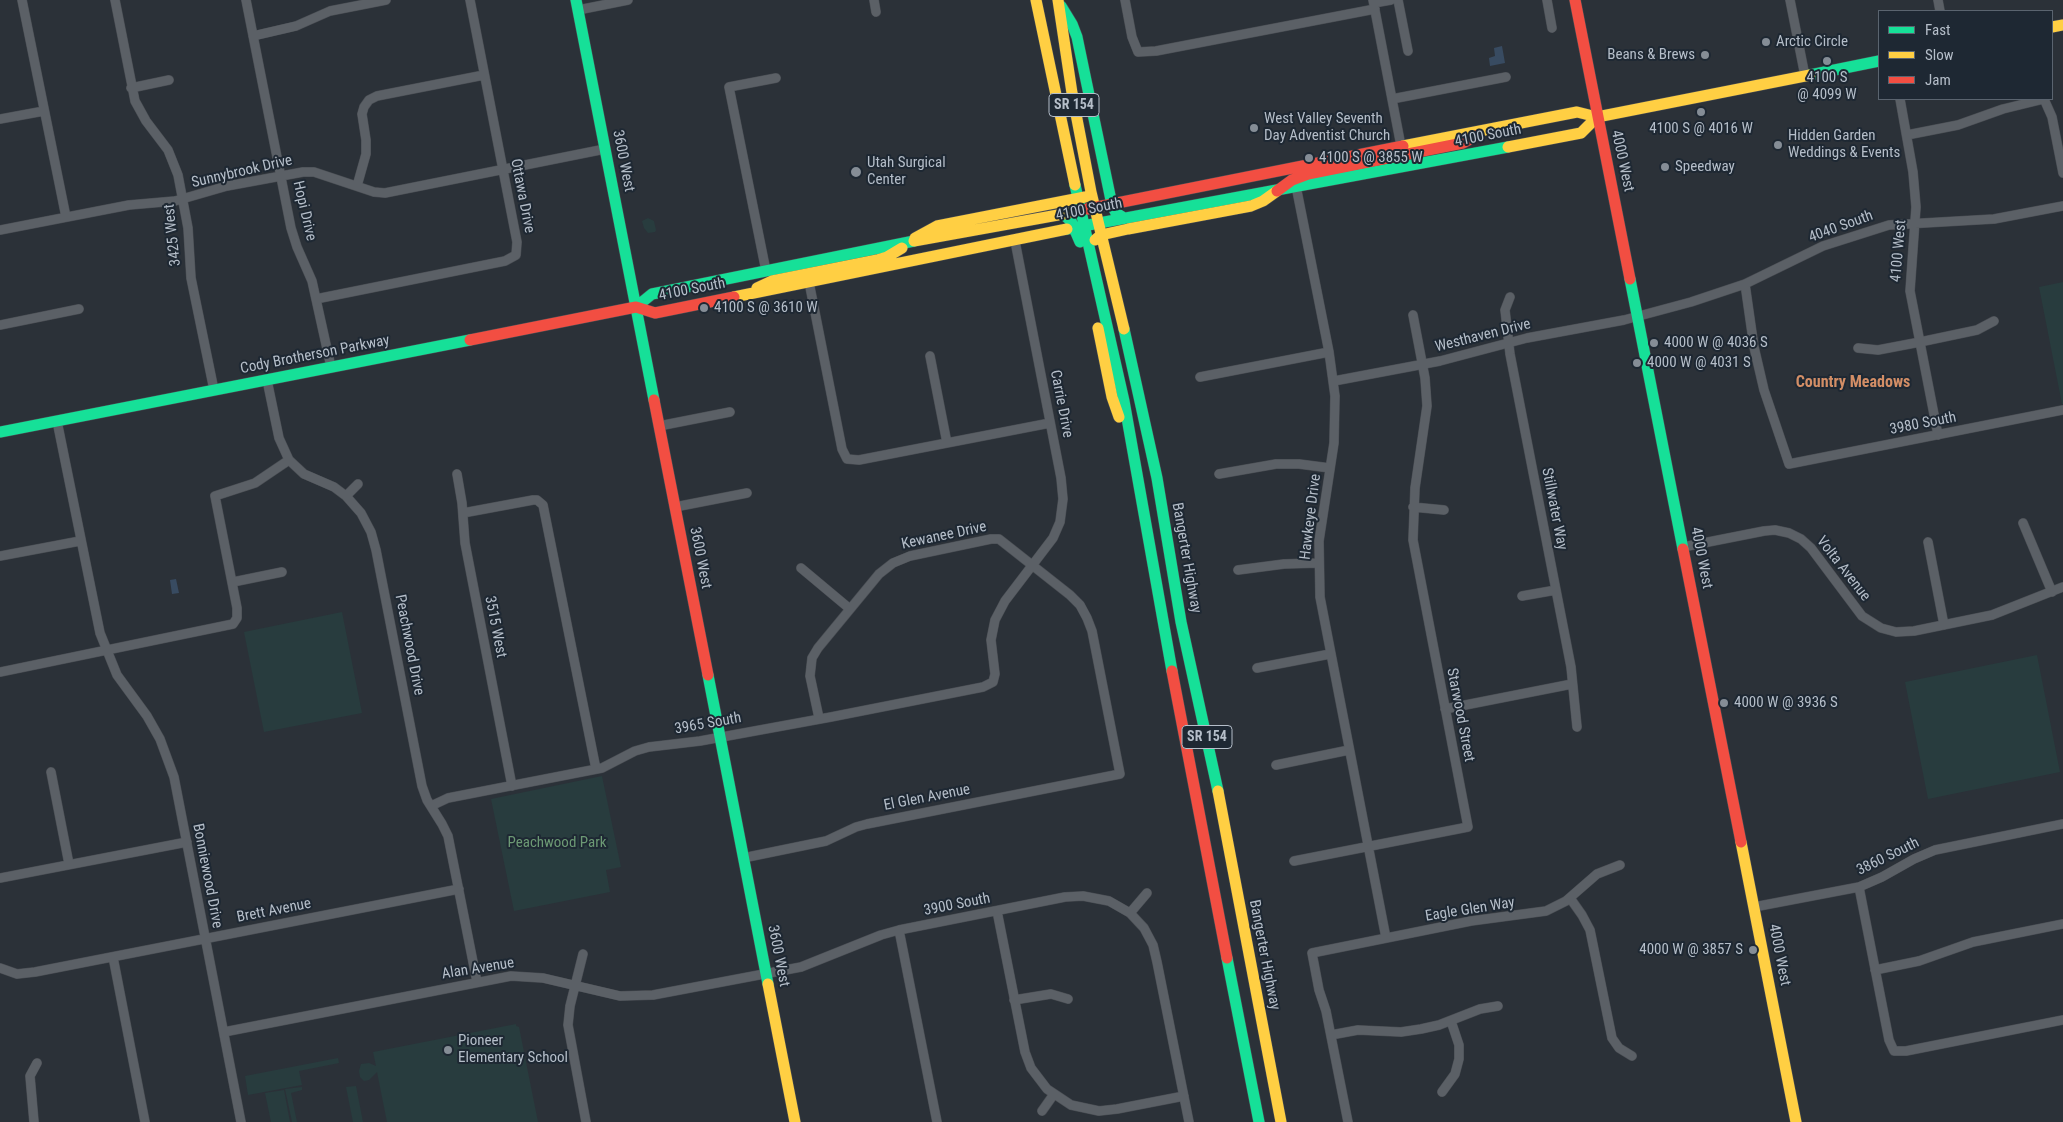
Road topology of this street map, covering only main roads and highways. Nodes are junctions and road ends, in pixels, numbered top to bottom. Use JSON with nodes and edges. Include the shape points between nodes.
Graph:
{"nodes":[{"id":1,"x":1036,"y":0,"type":"edge"},
{"id":2,"x":1058,"y":0,"type":"edge"},
{"id":3,"x":1575,"y":0,"type":"edge"},
{"id":4,"x":577,"y":5,"type":"edge"},
{"id":5,"x":1878,"y":61,"type":"edge"},
{"id":6,"x":1597,"y":117,"type":"junction"},
{"id":7,"x":1487,"y":130,"type":"junction"},
{"id":8,"x":1279,"y":189,"type":"junction"},
{"id":9,"x":1091,"y":192,"type":"junction"},
{"id":10,"x":1078,"y":199,"type":"junction"},
{"id":11,"x":1112,"y":204,"type":"junction"},
{"id":12,"x":1095,"y":208,"type":"junction"},
{"id":13,"x":1080,"y":211,"type":"junction"},
{"id":14,"x":1063,"y":214,"type":"junction"},
{"id":15,"x":1124,"y":218,"type":"junction"},
{"id":16,"x":1098,"y":223,"type":"junction"},
{"id":17,"x":1080,"y":227,"type":"junction"},
{"id":18,"x":1101,"y":235,"type":"junction"},
{"id":19,"x":908,"y":243,"type":"junction"},
{"id":20,"x":1090,"y":253,"type":"junction"},
{"id":21,"x":744,"y":295,"type":"junction"},
{"id":22,"x":636,"y":307,"type":"junction"},
{"id":23,"x":0,"y":432,"type":"edge"},
{"id":24,"x":1132,"y":442,"type":"junction"},
{"id":25,"x":1182,"y":622,"type":"junction"},
{"id":26,"x":795,"y":1122,"type":"edge"},
{"id":27,"x":1259,"y":1122,"type":"edge"},
{"id":28,"x":1282,"y":1122,"type":"edge"},
{"id":29,"x":1796,"y":1122,"type":"edge"}],
"edges":[{"from":1,"to":10,"type":"main road","number":"SR 154"},
{"from":2,"to":9,"type":"main road","name":"Bangerter Highway","number":"SR 154"},
{"from":2,"to":11,"type":"main road","via":[[1077,37]]},
{"from":3,"to":6,"type":"main road","name":"4000 West"},
{"from":4,"to":22,"type":"main road","name":"3600 West"},
{"from":5,"to":6,"type":"main road","name":"4100 South"},
{"from":6,"to":7,"type":"main road","name":"4100 South","via":[[1577,112]]},
{"from":6,"to":8,"type":"main road","name":"4100 South","via":[[1581,133]]},
{"from":6,"to":29,"type":"main road","name":"4000 West"},
{"from":7,"to":8,"type":"main road","via":[[1463,143],[1308,174]]},
{"from":7,"to":11,"type":"main road","name":"4100 South"},
{"from":8,"to":15,"type":"main road","name":"4100 South"},
{"from":8,"to":18,"type":"main road","via":[[1251,206]]},
{"from":9,"to":10,"type":"main road"},
{"from":9,"to":12,"type":"main road","name":"Bangerter Highway","number":"SR 154"},
{"from":10,"to":13,"type":"main road","number":"SR 154"},
{"from":10,"to":19,"type":"main road","via":[[937,226]]},
{"from":11,"to":12,"type":"main road","name":"4100 South"},
{"from":11,"to":15,"type":"main road","via":[[1116,213]]},
{"from":12,"to":13,"type":"main road","name":"4100 South"},
{"from":12,"to":16,"type":"main road","name":"Bangerter Highway","number":"SR 154"},
{"from":13,"to":14,"type":"main road","name":"4100 South"},
{"from":13,"to":17,"type":"main road","number":"SR 154"},
{"from":14,"to":17,"type":"main road"},
{"from":14,"to":19,"type":"main road","name":"4100 South"},
{"from":15,"to":16,"type":"main road","name":"4100 South"},
{"from":16,"to":17,"type":"main road","name":"4100 South"},
{"from":16,"to":18,"type":"main road","name":"Bangerter Highway","number":"SR 154"},
{"from":17,"to":20,"type":"main road","number":"SR 154"},
{"from":17,"to":21,"type":"main road","name":"4100 South"},
{"from":17,"to":24,"type":"main road","via":[[1112,397]]},
{"from":18,"to":20,"type":"main road","via":[[1092,243]]},
{"from":18,"to":25,"type":"main road","name":"Bangerter Highway","number":"SR 154","via":[[1145,418]]},
{"from":19,"to":21,"type":"main road","via":[[887,257],[772,280]]},
{"from":19,"to":22,"type":"main road","name":"4100 South","via":[[652,294]]},
{"from":20,"to":24,"type":"main road","number":"SR 154"},
{"from":21,"to":22,"type":"main road","name":"4100 South","via":[[655,313]]},
{"from":22,"to":23,"type":"main road","name":"Cody Brotherson Parkway"},
{"from":22,"to":26,"type":"main road","name":"3600 West"},
{"from":24,"to":25,"type":"main road","via":[[1144,462],[1171,608]]},
{"from":24,"to":27,"type":"main road","number":"SR 154","via":[[1185,748]]},
{"from":25,"to":28,"type":"main road","name":"Bangerter Highway","number":"SR 154"}]}
